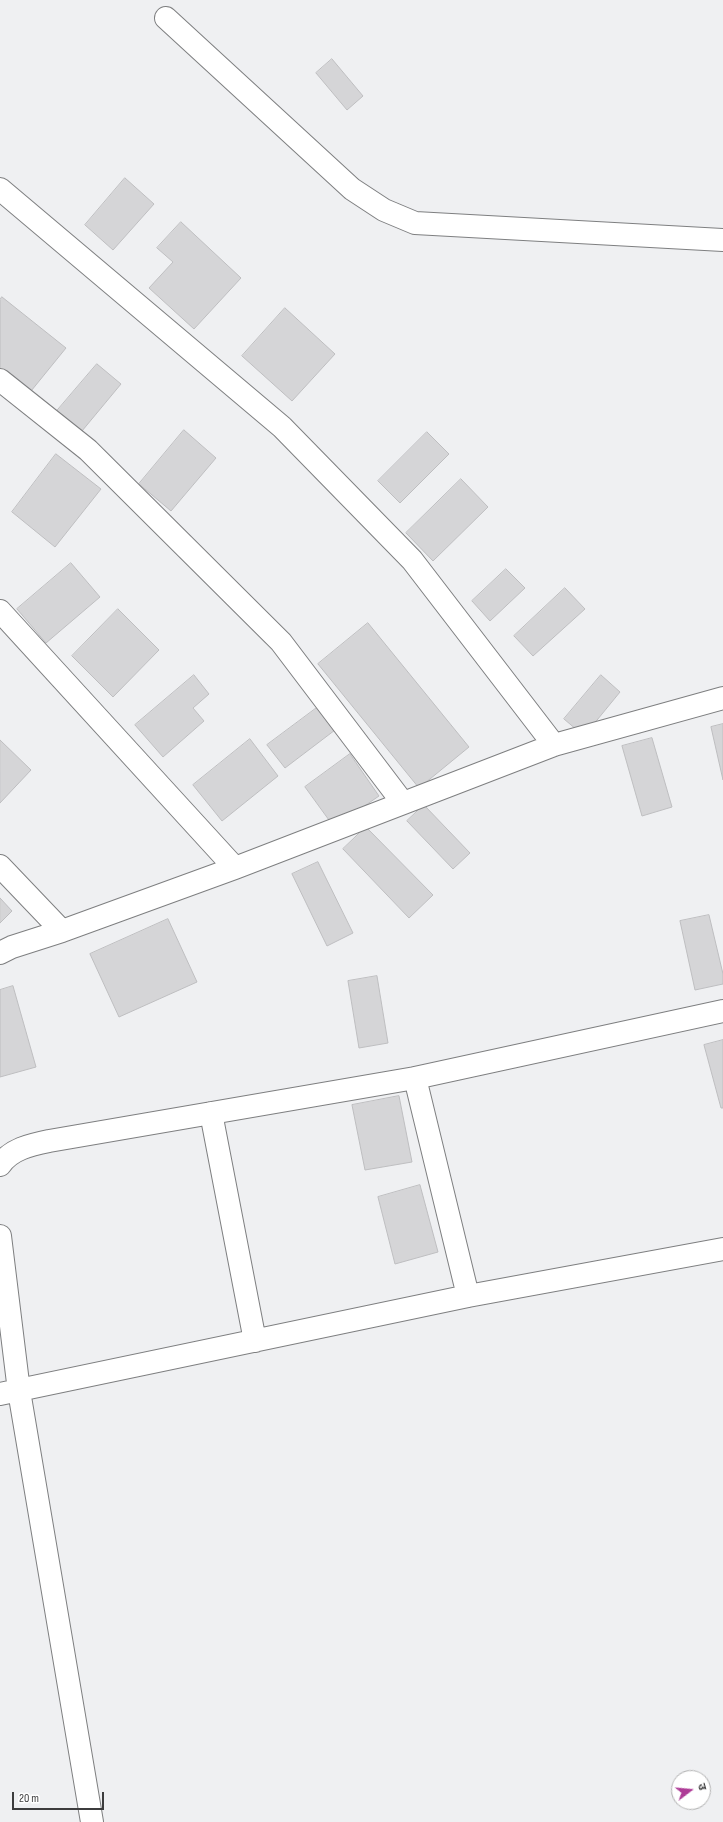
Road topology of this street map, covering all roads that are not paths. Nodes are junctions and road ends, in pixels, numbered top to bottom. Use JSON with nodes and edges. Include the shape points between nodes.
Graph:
{"nodes":[{"id":1,"x":166,"y":18,"type":"dead end"},
{"id":2,"x":0,"y":189,"type":"edge"},
{"id":3,"x":723,"y":240,"type":"edge"},
{"id":4,"x":0,"y":380,"type":"edge"},
{"id":5,"x":0,"y":611,"type":"edge"},
{"id":6,"x":723,"y":698,"type":"edge"},
{"id":7,"x":554,"y":745,"type":"junction"},
{"id":8,"x":403,"y":803,"type":"junction"},
{"id":9,"x":0,"y":866,"type":"edge"},
{"id":10,"x":235,"y":868,"type":"junction"},
{"id":11,"x":62,"y":931,"type":"junction"},
{"id":12,"x":0,"y":953,"type":"edge"},
{"id":13,"x":723,"y":1011,"type":"edge"},
{"id":14,"x":415,"y":1078,"type":"junction"},
{"id":15,"x":211,"y":1113,"type":"junction"},
{"id":16,"x":0,"y":1165,"type":"edge"},
{"id":17,"x":0,"y":1236,"type":"edge"},
{"id":18,"x":723,"y":1249,"type":"edge"},
{"id":19,"x":468,"y":1296,"type":"junction"},
{"id":20,"x":255,"y":1341,"type":"junction"},
{"id":21,"x":9,"y":1392,"type":"edge"},
{"id":22,"x":92,"y":1822,"type":"edge"}],
"edges":[{"from":1,"to":3,"type":"street","via":[[352,189],[384,210],[415,223]]},
{"from":2,"to":7,"type":"street","via":[[282,427],[412,560]]},
{"from":4,"to":8,"type":"street","via":[[88,450],[281,642]]},
{"from":5,"to":10,"type":"street"},
{"from":6,"to":7,"type":"street"},
{"from":7,"to":8,"type":"street"},
{"from":8,"to":10,"type":"street"},
{"from":9,"to":11,"type":"street"},
{"from":10,"to":11,"type":"street"},
{"from":11,"to":12,"type":"street"},
{"from":13,"to":14,"type":"street"},
{"from":14,"to":15,"type":"street"},
{"from":14,"to":19,"type":"street"},
{"from":15,"to":16,"type":"street","via":[[48,1140],[6,1156]]},
{"from":15,"to":20,"type":"street"},
{"from":17,"to":21,"type":"street"},
{"from":18,"to":19,"type":"street"},
{"from":19,"to":20,"type":"street"},
{"from":20,"to":21,"type":"street"},
{"from":21,"to":22,"type":"street"}]}
